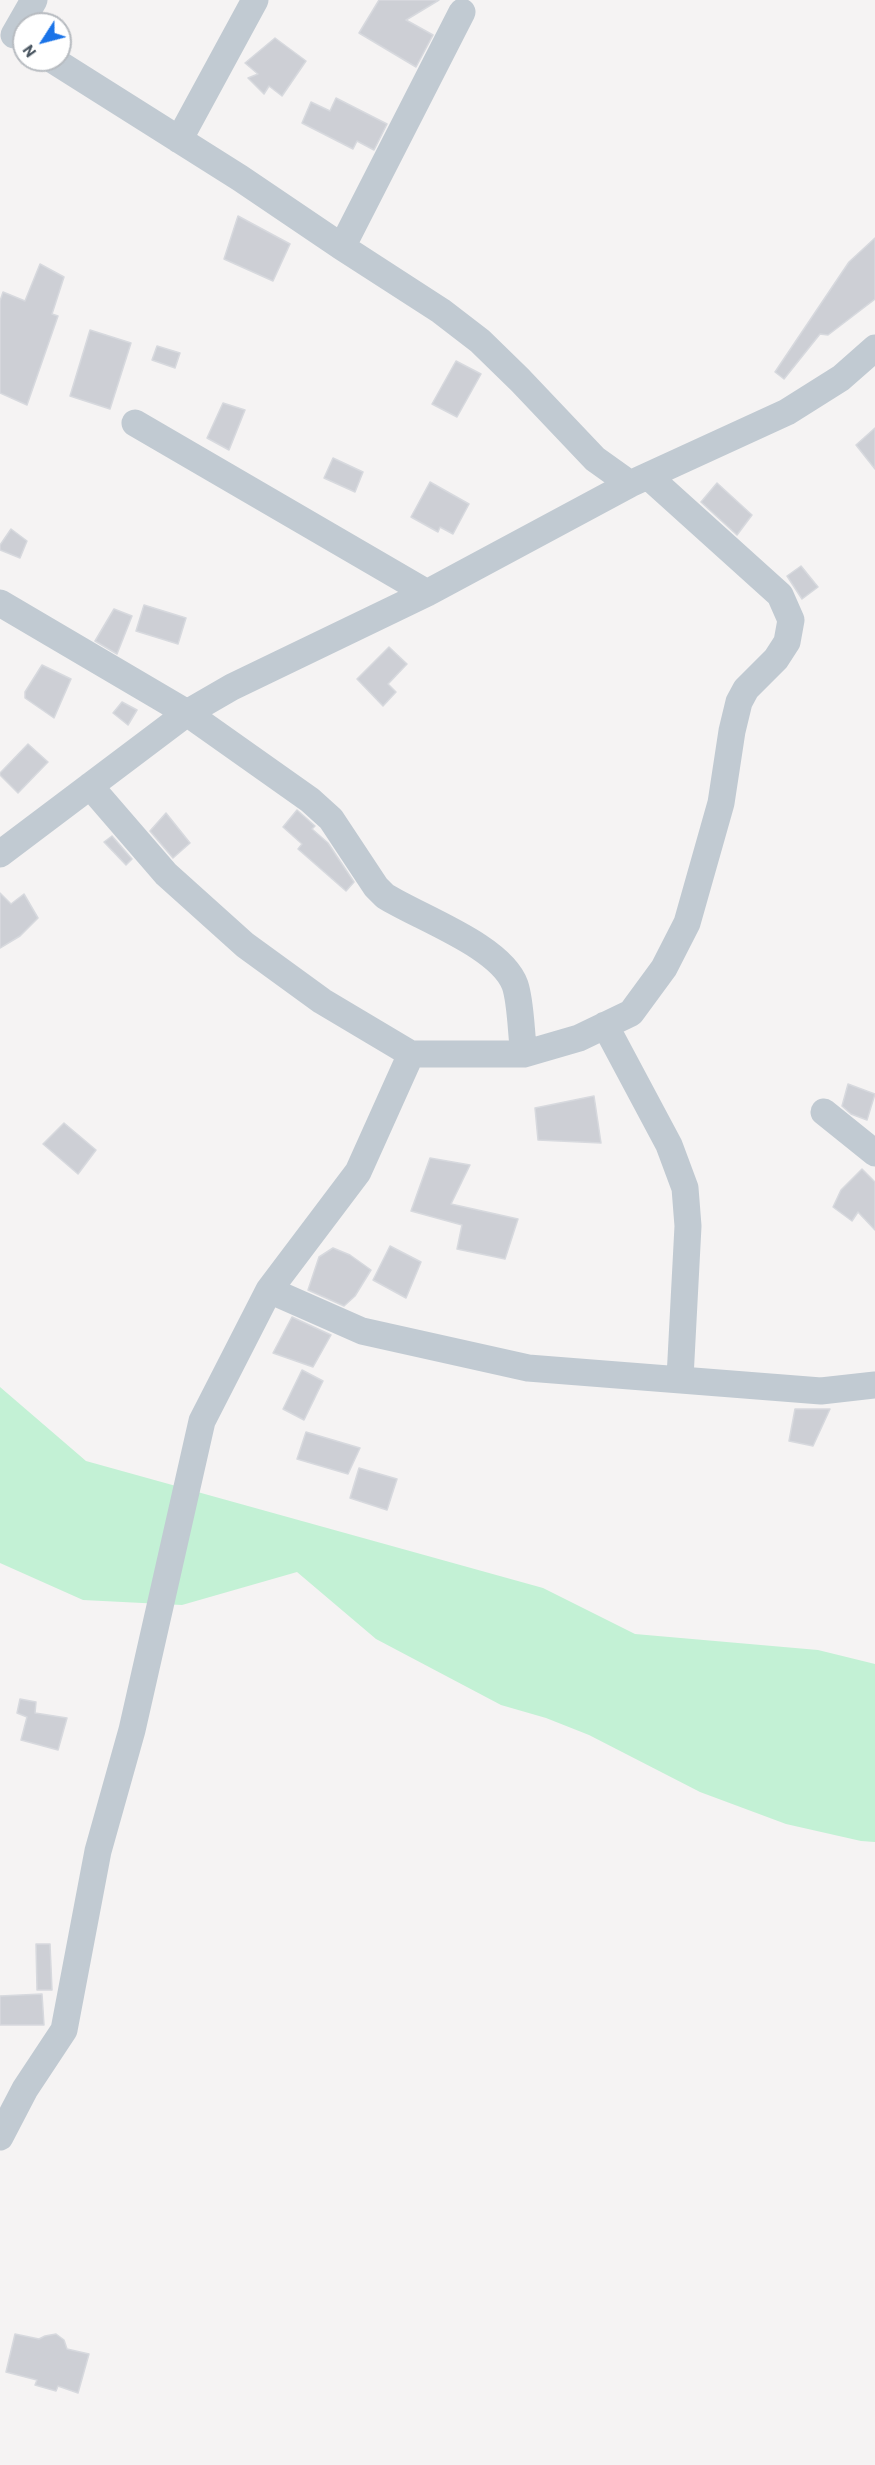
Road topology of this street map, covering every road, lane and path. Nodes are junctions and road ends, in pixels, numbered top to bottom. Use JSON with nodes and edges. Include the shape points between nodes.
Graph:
{"nodes":[{"id":1,"x":255,"y":0,"type":"edge"},
{"id":2,"x":462,"y":12,"type":"dead end"},
{"id":3,"x":72,"y":72,"type":"edge"},
{"id":4,"x":179,"y":140,"type":"junction"},
{"id":5,"x":342,"y":248,"type":"junction"},
{"id":6,"x":875,"y":348,"type":"edge"},
{"id":7,"x":135,"y":423,"type":"dead end"},
{"id":8,"x":639,"y":480,"type":"junction"},
{"id":9,"x":427,"y":593,"type":"junction"},
{"id":10,"x":0,"y":603,"type":"edge"},
{"id":11,"x":187,"y":713,"type":"junction"},
{"id":12,"x":90,"y":786,"type":"junction"},
{"id":13,"x":0,"y":854,"type":"edge"},
{"id":14,"x":605,"y":1025,"type":"junction"},
{"id":15,"x":411,"y":1054,"type":"junction"},
{"id":16,"x":524,"y":1054,"type":"junction"},
{"id":17,"x":824,"y":1112,"type":"dead end"},
{"id":18,"x":875,"y":1153,"type":"edge"},
{"id":19,"x":269,"y":1290,"type":"junction"},
{"id":20,"x":680,"y":1378,"type":"junction"},
{"id":21,"x":875,"y":1385,"type":"edge"},
{"id":22,"x":0,"y":2137,"type":"edge"}],
"edges":[{"from":1,"to":4,"type":"street"},
{"from":2,"to":5,"type":"street"},
{"from":3,"to":4,"type":"street"},
{"from":4,"to":5,"type":"street"},
{"from":5,"to":8,"type":"street","via":[[441,311],[480,341],[595,459]]},
{"from":6,"to":8,"type":"street","via":[[841,378],[787,412]]},
{"from":7,"to":9,"type":"street"},
{"from":8,"to":9,"type":"street"},
{"from":8,"to":14,"type":"street","via":[[780,595],[791,620],[787,642],[739,702],[721,803],[687,923],[664,968],[631,1013]]},
{"from":9,"to":11,"type":"street","via":[[232,687]]},
{"from":10,"to":11,"type":"street"},
{"from":11,"to":12,"type":"street"},
{"from":11,"to":16,"type":"street","via":[[331,819],[385,896],[494,957],[516,986]]},
{"from":12,"to":13,"type":"street"},
{"from":12,"to":15,"type":"street","via":[[166,874],[245,945],[322,1001]]},
{"from":14,"to":16,"type":"street","via":[[579,1038]]},
{"from":14,"to":20,"type":"street","via":[[669,1145],[685,1188],[688,1226]]},
{"from":15,"to":16,"type":"street"},
{"from":15,"to":19,"type":"street","via":[[358,1172]]},
{"from":17,"to":18,"type":"street"},
{"from":19,"to":20,"type":"street","via":[[362,1331],[528,1368]]},
{"from":19,"to":22,"type":"street","via":[[202,1421],[132,1730],[98,1851],[64,2030],[25,2089]]},
{"from":20,"to":21,"type":"street","via":[[821,1391]]}]}
